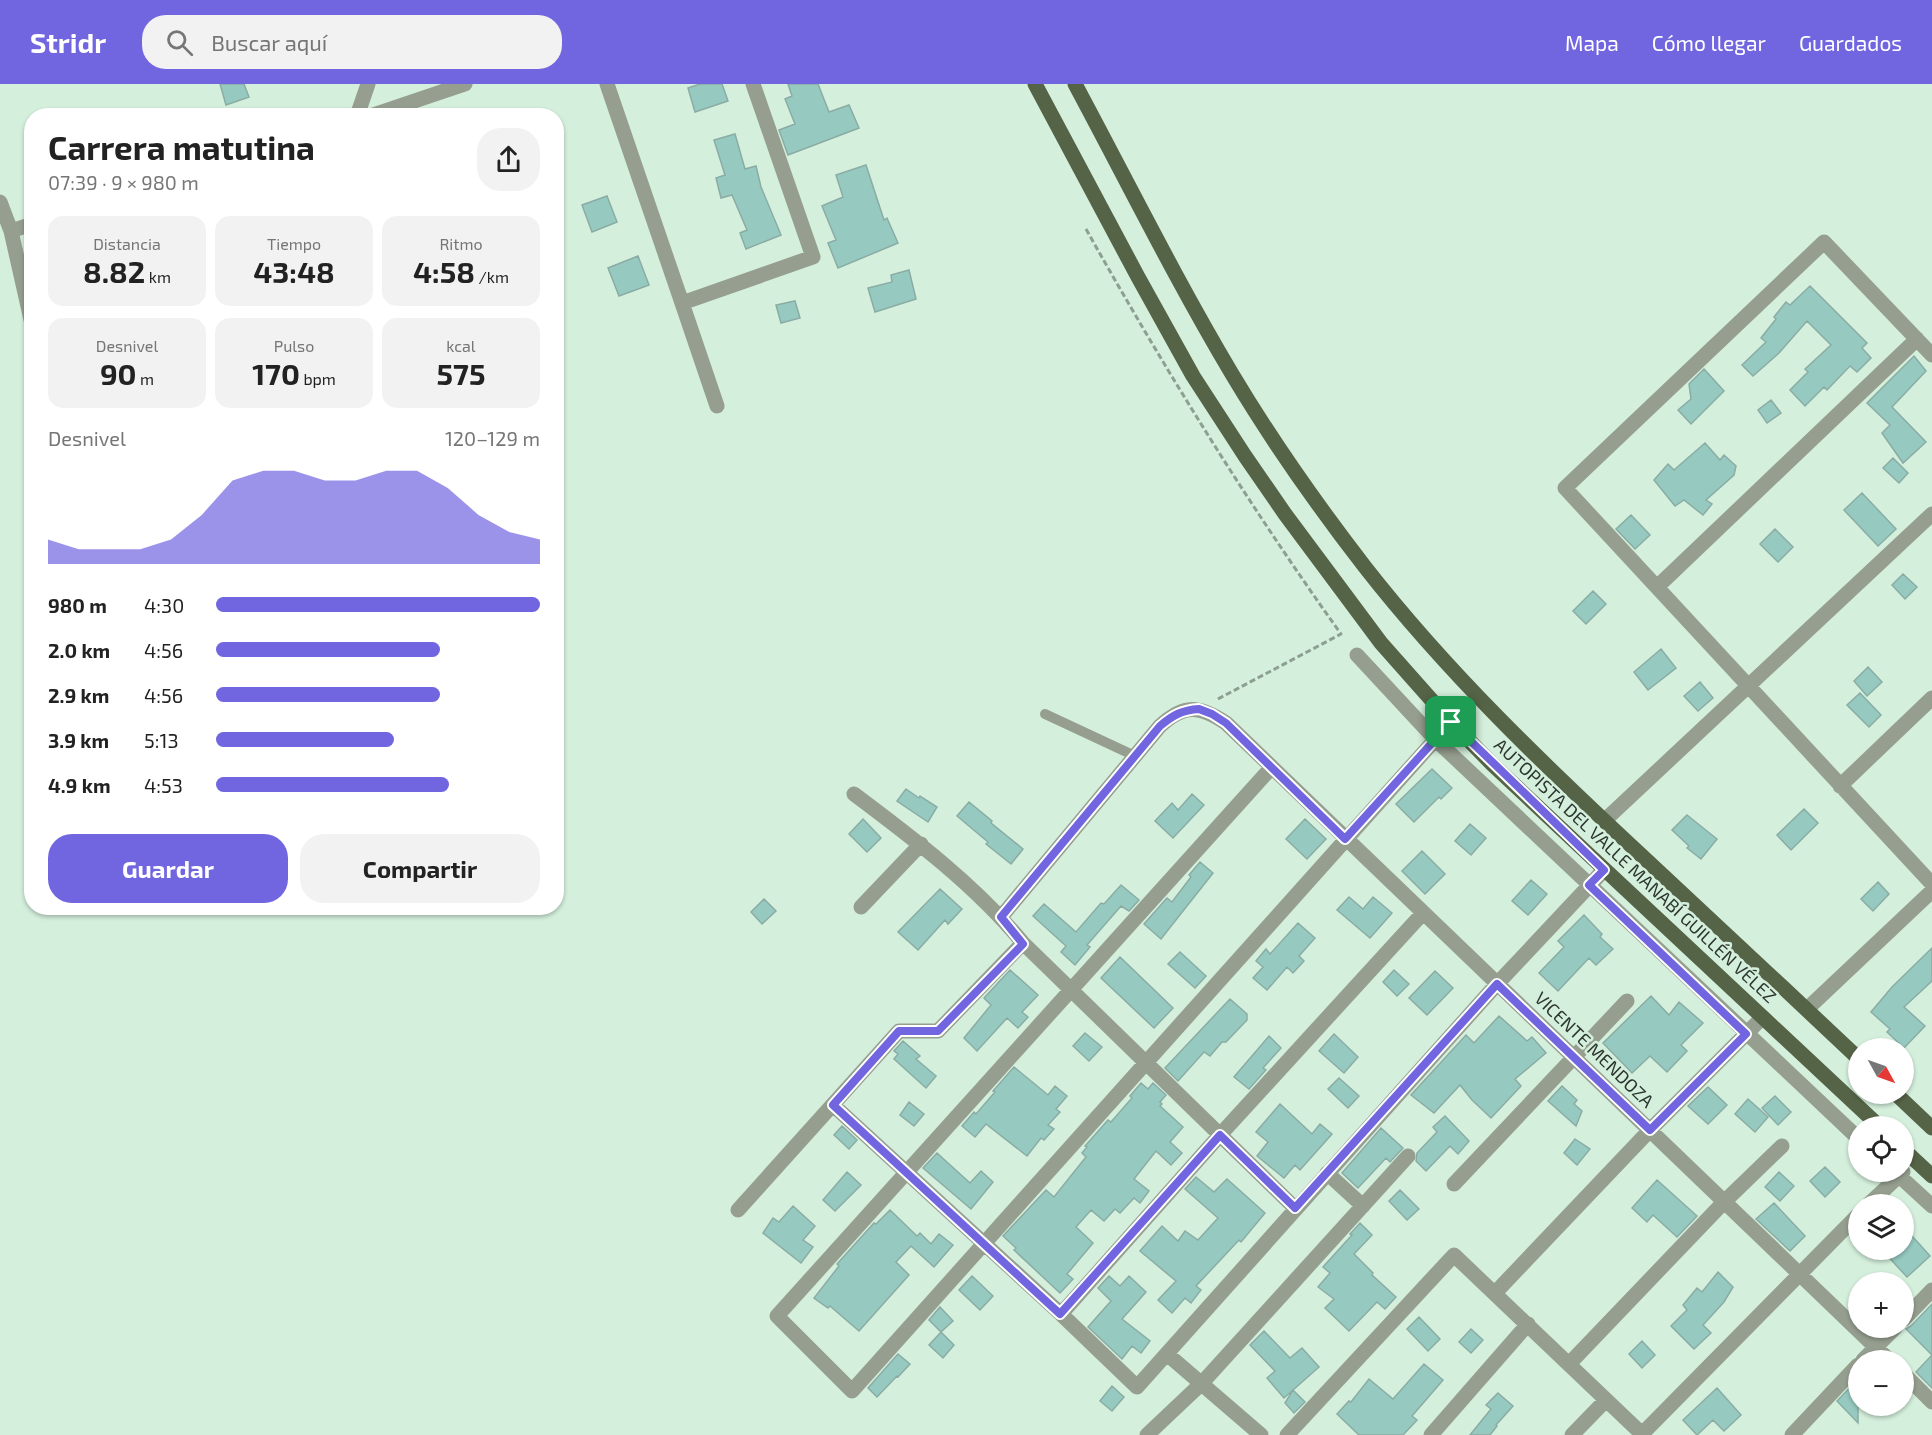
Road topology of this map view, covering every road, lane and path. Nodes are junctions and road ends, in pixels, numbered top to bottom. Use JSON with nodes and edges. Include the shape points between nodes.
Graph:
{"nodes":[{"id":1,"x":368,"y":84,"type":"edge"},
{"id":2,"x":465,"y":84,"type":"edge"},
{"id":3,"x":607,"y":84,"type":"edge"},
{"id":4,"x":753,"y":84,"type":"edge"},
{"id":5,"x":1035,"y":84,"type":"edge"},
{"id":6,"x":1075,"y":84,"type":"edge"},
{"id":7,"x":360,"y":108,"type":"edge"},
{"id":8,"x":394,"y":108,"type":"edge"},
{"id":9,"x":0,"y":202,"type":"edge"},
{"id":10,"x":24,"y":227,"type":"edge"},
{"id":11,"x":1086,"y":229,"type":"dead end"},
{"id":12,"x":11,"y":231,"type":"junction"},
{"id":13,"x":24,"y":289,"type":"edge"},
{"id":14,"x":682,"y":303,"type":"junction"},
{"id":15,"x":1917,"y":339,"type":"junction"},
{"id":16,"x":1932,"y":355,"type":"edge"},
{"id":17,"x":717,"y":406,"type":"dead end"},
{"id":18,"x":1932,"y":514,"type":"edge"},
{"id":19,"x":1657,"y":587,"type":"junction"},
{"id":20,"x":1357,"y":655,"type":"dead end"},
{"id":21,"x":1749,"y":686,"type":"junction"},
{"id":22,"x":1932,"y":698,"type":"edge"},
{"id":23,"x":1199,"y":709,"type":"junction"},
{"id":24,"x":1045,"y":714,"type":"dead end"},
{"id":25,"x":1451,"y":722,"type":"junction"},
{"id":26,"x":1434,"y":740,"type":"junction"},
{"id":27,"x":1135,"y":756,"type":"junction"},
{"id":28,"x":1271,"y":768,"type":"junction"},
{"id":29,"x":1840,"y":786,"type":"junction"},
{"id":30,"x":854,"y":794,"type":"dead end"},
{"id":31,"x":1604,"y":821,"type":"junction"},
{"id":32,"x":1345,"y":839,"type":"junction"},
{"id":33,"x":921,"y":844,"type":"junction"},
{"id":34,"x":1604,"y":870,"type":"junction"},
{"id":35,"x":1932,"y":884,"type":"edge"},
{"id":36,"x":1589,"y":885,"type":"junction"},
{"id":37,"x":1932,"y":891,"type":"edge"},
{"id":38,"x":861,"y":907,"type":"dead end"},
{"id":39,"x":1423,"y":913,"type":"junction"},
{"id":40,"x":1001,"y":917,"type":"junction"},
{"id":41,"x":1023,"y":944,"type":"junction"},
{"id":42,"x":1497,"y":984,"type":"junction"},
{"id":43,"x":1071,"y":989,"type":"junction"},
{"id":44,"x":1627,"y":1001,"type":"dead end"},
{"id":45,"x":1807,"y":1009,"type":"junction"},
{"id":46,"x":1762,"y":1018,"type":"junction"},
{"id":47,"x":1746,"y":1034,"type":"junction"},
{"id":48,"x":1848,"y":1048,"type":"edge"},
{"id":49,"x":1573,"y":1056,"type":"junction"},
{"id":50,"x":1145,"y":1062,"type":"junction"},
{"id":51,"x":1907,"y":1104,"type":"edge"},
{"id":52,"x":833,"y":1105,"type":"junction"},
{"id":53,"x":1868,"y":1116,"type":"edge"},
{"id":54,"x":1932,"y":1128,"type":"edge"},
{"id":55,"x":1848,"y":1129,"type":"edge"},
{"id":56,"x":1650,"y":1130,"type":"junction"},
{"id":57,"x":1220,"y":1135,"type":"junction"},
{"id":58,"x":1782,"y":1146,"type":"dead end"},
{"id":59,"x":1408,"y":1156,"type":"dead end"},
{"id":60,"x":1914,"y":1170,"type":"edge"},
{"id":61,"x":906,"y":1173,"type":"junction"},
{"id":62,"x":1327,"y":1173,"type":"junction"},
{"id":63,"x":1932,"y":1176,"type":"edge"},
{"id":64,"x":1914,"y":1181,"type":"edge"},
{"id":65,"x":1889,"y":1182,"type":"edge"},
{"id":66,"x":1454,"y":1184,"type":"dead end"},
{"id":67,"x":1878,"y":1194,"type":"edge"},
{"id":68,"x":1724,"y":1202,"type":"junction"},
{"id":69,"x":1363,"y":1206,"type":"junction"},
{"id":70,"x":1932,"y":1206,"type":"edge"},
{"id":71,"x":1295,"y":1208,"type":"junction"},
{"id":72,"x":738,"y":1210,"type":"dead end"},
{"id":73,"x":1848,"y":1225,"type":"edge"},
{"id":74,"x":983,"y":1243,"type":"junction"},
{"id":75,"x":1798,"y":1275,"type":"junction"},
{"id":76,"x":1932,"y":1290,"type":"edge"},
{"id":77,"x":1494,"y":1293,"type":"junction"},
{"id":78,"x":1914,"y":1309,"type":"edge"},
{"id":79,"x":1060,"y":1314,"type":"junction"},
{"id":80,"x":1528,"y":1324,"type":"junction"},
{"id":81,"x":1885,"y":1338,"type":"edge"},
{"id":82,"x":1876,"y":1347,"type":"junction"},
{"id":83,"x":1873,"y":1350,"type":"edge"},
{"id":84,"x":1879,"y":1350,"type":"edge"},
{"id":85,"x":1167,"y":1354,"type":"junction"},
{"id":86,"x":1569,"y":1364,"type":"junction"},
{"id":87,"x":1848,"y":1375,"type":"edge"},
{"id":88,"x":1202,"y":1383,"type":"junction"},
{"id":89,"x":1914,"y":1384,"type":"edge"},
{"id":90,"x":1606,"y":1400,"type":"junction"},
{"id":91,"x":1932,"y":1402,"type":"edge"},
{"id":92,"x":1147,"y":1435,"type":"edge"},
{"id":93,"x":1261,"y":1435,"type":"edge"},
{"id":94,"x":1287,"y":1435,"type":"edge"},
{"id":95,"x":1431,"y":1435,"type":"edge"},
{"id":96,"x":1572,"y":1435,"type":"edge"},
{"id":97,"x":1642,"y":1435,"type":"edge"},
{"id":98,"x":1791,"y":1435,"type":"edge"}],
"edges":[{"from":1,"to":7,"type":"street"},
{"from":2,"to":8,"type":"street"},
{"from":3,"to":14,"type":"street"},
{"from":4,"to":14,"type":"street","via":[[813,257]]},
{"from":5,"to":25,"type":"main road","name":"AUTOPISTA DEL VALLE MANABÍ GUILLÉN VÉLEZ","via":[[1193,376],[1245,456],[1381,643]]},
{"from":6,"to":31,"type":"main road","name":"AUTOPISTA DEL VALLE MANABÍ GUILLÉN VÉLEZ","via":[[1233,375],[1317,502],[1414,627],[1473,693]]},
{"from":9,"to":12,"type":"street"},
{"from":10,"to":12,"type":"street"},
{"from":11,"to":23,"type":"path","via":[[1200,423],[1341,634]]},
{"from":12,"to":13,"type":"street"},
{"from":14,"to":17,"type":"street"},
{"from":15,"to":16,"type":"street"},
{"from":15,"to":19,"type":"street"},
{"from":15,"to":19,"type":"street","via":[[1824,242],[1565,488]]},
{"from":18,"to":21,"type":"street"},
{"from":19,"to":21,"type":"street"},
{"from":20,"to":26,"type":"street"},
{"from":21,"to":29,"type":"street"},
{"from":21,"to":31,"type":"street"},
{"from":22,"to":29,"type":"street"},
{"from":23,"to":27,"type":"street","via":[[1172,716]]},
{"from":23,"to":28,"type":"street","name":"VICENTE MENDOZA","via":[[1226,723]]},
{"from":24,"to":27,"type":"lane"},
{"from":25,"to":26,"type":"street"},
{"from":25,"to":34,"type":"main road","name":"AUTOPISTA DEL VALLE MANABÍ GUILLÉN VÉLEZ"},
{"from":26,"to":32,"type":"street"},
{"from":26,"to":36,"type":"street"},
{"from":27,"to":40,"type":"street"},
{"from":28,"to":32,"type":"street","name":"VICENTE MENDOZA"},
{"from":28,"to":43,"type":"street"},
{"from":29,"to":35,"type":"street"},
{"from":30,"to":33,"type":"street"},
{"from":31,"to":45,"type":"main road","name":"AUTOPISTA DEL VALLE MANABÍ GUILLÉN VÉLEZ"},
{"from":32,"to":39,"type":"street","name":"VICENTE MENDOZA"},
{"from":32,"to":50,"type":"street"},
{"from":33,"to":38,"type":"street"},
{"from":33,"to":40,"type":"street"},
{"from":34,"to":36,"type":"street"},
{"from":34,"to":46,"type":"main road","name":"AUTOPISTA DEL VALLE MANABÍ GUILLÉN VÉLEZ"},
{"from":36,"to":42,"type":"street"},
{"from":36,"to":47,"type":"street"},
{"from":37,"to":45,"type":"street"},
{"from":39,"to":42,"type":"street","name":"VICENTE MENDOZA"},
{"from":39,"to":57,"type":"street"},
{"from":40,"to":41,"type":"street"},
{"from":41,"to":43,"type":"street"},
{"from":41,"to":52,"type":"street","via":[[938,1031],[899,1031]]},
{"from":42,"to":49,"type":"street","name":"VICENTE MENDOZA"},
{"from":42,"to":62,"type":"street"},
{"from":43,"to":50,"type":"street"},
{"from":43,"to":61,"type":"street"},
{"from":44,"to":49,"type":"street"},
{"from":45,"to":48,"type":"main road","name":"AUTOPISTA DEL VALLE MANABÍ GUILLÉN VÉLEZ"},
{"from":46,"to":47,"type":"street"},
{"from":46,"to":53,"type":"main road","name":"AUTOPISTA DEL VALLE MANABÍ GUILLÉN VÉLEZ"},
{"from":47,"to":55,"type":"street"},
{"from":47,"to":56,"type":"street"},
{"from":49,"to":56,"type":"street","name":"VICENTE MENDOZA"},
{"from":49,"to":66,"type":"street"},
{"from":50,"to":57,"type":"street"},
{"from":50,"to":74,"type":"street"},
{"from":51,"to":54,"type":"main road"},
{"from":52,"to":61,"type":"street"},
{"from":52,"to":72,"type":"street"},
{"from":56,"to":68,"type":"street","name":"VICENTE MENDOZA"},
{"from":56,"to":77,"type":"street"},
{"from":57,"to":71,"type":"street"},
{"from":57,"to":79,"type":"street"},
{"from":58,"to":68,"type":"street"},
{"from":59,"to":69,"type":"street"},
{"from":60,"to":63,"type":"main road"},
{"from":61,"to":74,"type":"street"},
{"from":61,"to":74,"type":"street","via":[[777,1316],[852,1390]]},
{"from":62,"to":69,"type":"street"},
{"from":62,"to":71,"type":"street"},
{"from":64,"to":70,"type":"street"},
{"from":65,"to":67,"type":"street"},
{"from":68,"to":75,"type":"street","name":"VICENTE MENDOZA"},
{"from":68,"to":86,"type":"street"},
{"from":69,"to":88,"type":"street"},
{"from":71,"to":85,"type":"street"},
{"from":73,"to":75,"type":"street"},
{"from":74,"to":79,"type":"street"},
{"from":75,"to":82,"type":"street","name":"VICENTE MENDOZA"},
{"from":75,"to":97,"type":"street"},
{"from":76,"to":78,"type":"street"},
{"from":77,"to":80,"type":"street"},
{"from":77,"to":94,"type":"street","via":[[1454,1255]]},
{"from":79,"to":85,"type":"street","via":[[1137,1386]]},
{"from":80,"to":86,"type":"street"},
{"from":80,"to":95,"type":"street"},
{"from":81,"to":82,"type":"street"},
{"from":82,"to":83,"type":"street"},
{"from":82,"to":84,"type":"street","name":"VICENTE MENDOZA"},
{"from":85,"to":88,"type":"street"},
{"from":86,"to":90,"type":"street"},
{"from":87,"to":98,"type":"street"},
{"from":88,"to":92,"type":"street"},
{"from":88,"to":93,"type":"street"},
{"from":89,"to":91,"type":"street"},
{"from":90,"to":96,"type":"street"},
{"from":90,"to":97,"type":"street"}]}
